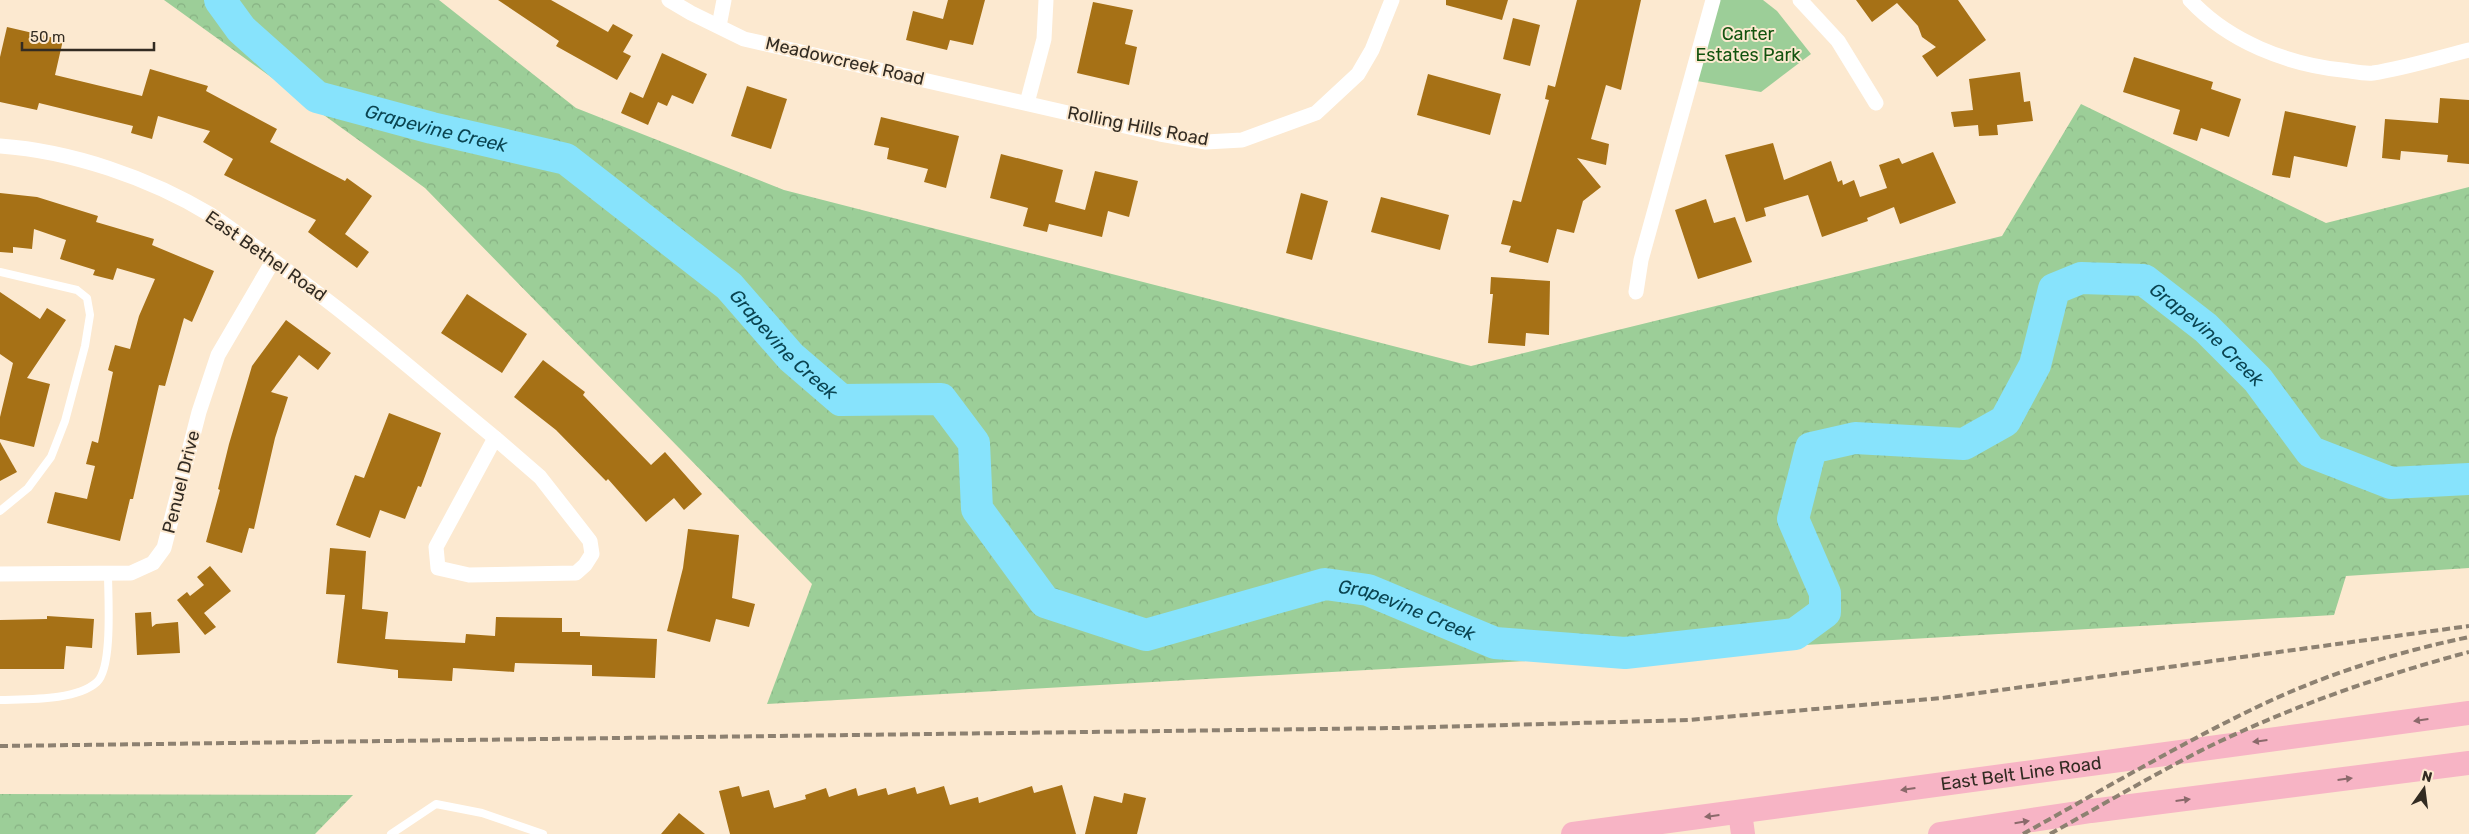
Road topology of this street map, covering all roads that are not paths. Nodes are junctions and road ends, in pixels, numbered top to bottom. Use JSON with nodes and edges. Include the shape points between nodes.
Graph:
{"nodes":[{"id":1,"x":669,"y":0,"type":"edge"},
{"id":2,"x":724,"y":0,"type":"edge"},
{"id":3,"x":1046,"y":0,"type":"edge"},
{"id":4,"x":1392,"y":0,"type":"edge"},
{"id":5,"x":1713,"y":0,"type":"edge"},
{"id":6,"x":1800,"y":0,"type":"edge"},
{"id":7,"x":2190,"y":0,"type":"edge"},
{"id":8,"x":719,"y":26,"type":"junction"},
{"id":9,"x":2469,"y":50,"type":"edge"},
{"id":10,"x":1027,"y":103,"type":"junction"},
{"id":11,"x":1876,"y":103,"type":"dead end"},
{"id":12,"x":0,"y":146,"type":"edge"},
{"id":13,"x":273,"y":261,"type":"junction"},
{"id":14,"x":0,"y":272,"type":"edge"},
{"id":15,"x":1636,"y":292,"type":"dead end"},
{"id":16,"x":494,"y":438,"type":"junction"},
{"id":17,"x":0,"y":511,"type":"edge"},
{"id":18,"x":108,"y":573,"type":"junction"},
{"id":19,"x":0,"y":574,"type":"edge"},
{"id":20,"x":0,"y":700,"type":"edge"},
{"id":21,"x":2469,"y":713,"type":"edge"},
{"id":22,"x":2469,"y":763,"type":"edge"},
{"id":23,"x":1742,"y":823,"type":"edge"},
{"id":24,"x":391,"y":834,"type":"edge"},
{"id":25,"x":543,"y":834,"type":"edge"},
{"id":26,"x":1573,"y":834,"type":"edge"},
{"id":27,"x":1940,"y":834,"type":"edge"}],
"edges":[{"from":1,"to":8,"type":"street","name":"Meadowcreek Road"},
{"from":2,"to":8,"type":"street"},
{"from":3,"to":10,"type":"street","via":[[1044,39]]},
{"from":4,"to":10,"type":"street","name":"Rolling Hills Road","via":[[1372,50],[1358,74],[1316,113],[1242,140],[1206,142]]},
{"from":5,"to":15,"type":"street","via":[[1641,260]]},
{"from":6,"to":11,"type":"street","via":[[1838,41]]},
{"from":7,"to":9,"type":"street","via":[[2230,33],[2269,53],[2319,68],[2371,73]]},
{"from":8,"to":10,"type":"street","name":"Meadowcreek Road","via":[[744,39]]},
{"from":12,"to":13,"type":"street","name":"East Bethel Road","via":[[74,159],[125,173],[212,216]]},
{"from":13,"to":16,"type":"street","name":"East Bethel Road","via":[[330,301]]},
{"from":13,"to":18,"type":"street","name":"Penuel Drive","via":[[218,355],[199,412],[164,548],[153,563],[131,573]]},
{"from":14,"to":17,"type":"lane","via":[[77,290],[87,298],[90,314],[70,402],[51,457],[28,488]]},
{"from":16,"to":16,"type":"street","name":"East Bethel Road","via":[[540,477],[590,541],[592,554],[576,573],[469,575],[438,568],[436,547]]},
{"from":18,"to":19,"type":"street","name":"Penuel Drive"},
{"from":18,"to":20,"type":"lane","via":[[107,660],[98,682],[71,694]]},
{"from":21,"to":23,"type":"main road","name":"East Belt Line Road","one_way":true},
{"from":27,"to":22,"type":"main road","one_way":true,"via":[[2090,811]]},
{"from":23,"to":26,"type":"main road","name":"East Belt Line Road","one_way":true},
{"from":24,"to":25,"type":"lane","via":[[436,804],[482,813]]}]}
